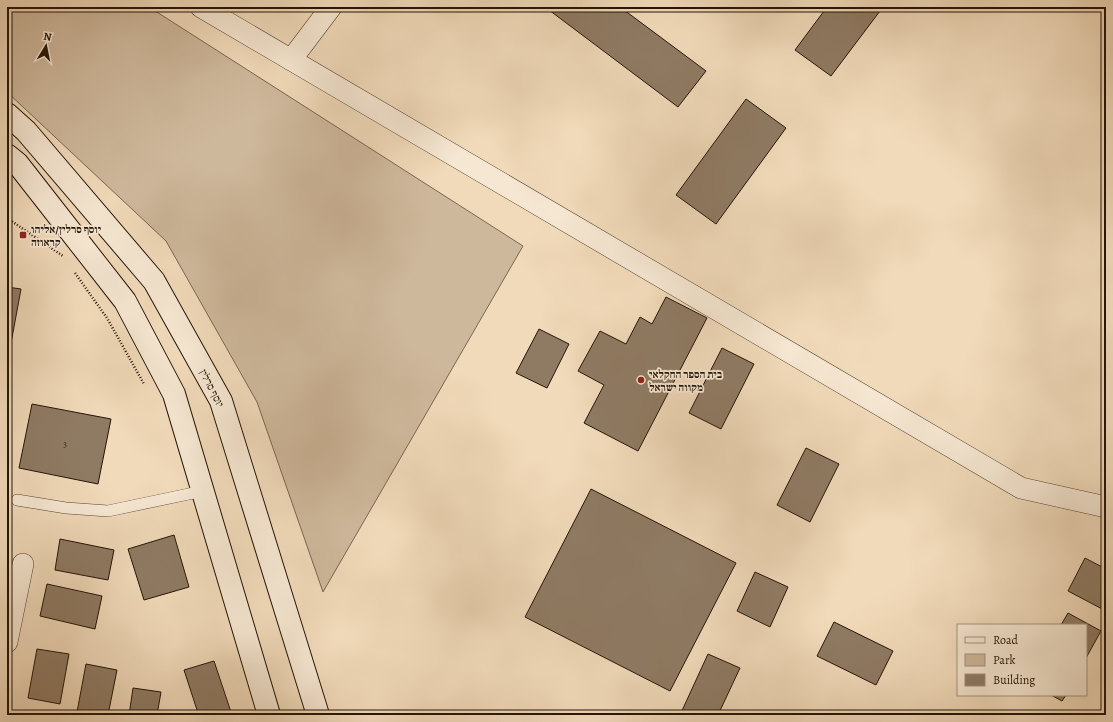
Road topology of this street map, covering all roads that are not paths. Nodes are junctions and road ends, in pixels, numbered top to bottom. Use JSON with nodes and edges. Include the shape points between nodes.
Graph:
{"nodes":[{"id":1,"x":201,"y":7,"type":"edge"},
{"id":2,"x":331,"y":7,"type":"edge"},
{"id":3,"x":291,"y":60,"type":"junction"},
{"id":4,"x":7,"y":114,"type":"edge"},
{"id":5,"x":7,"y":155,"type":"edge"},
{"id":6,"x":203,"y":491,"type":"junction"},
{"id":7,"x":17,"y":500,"type":"dead end"},
{"id":8,"x":1106,"y":507,"type":"edge"},
{"id":9,"x":23,"y":564,"type":"dead end"},
{"id":10,"x":7,"y":642,"type":"edge"},
{"id":11,"x":269,"y":715,"type":"edge"},
{"id":12,"x":318,"y":715,"type":"edge"}],
"edges":[{"from":1,"to":3,"type":"street"},
{"from":2,"to":3,"type":"street"},
{"from":3,"to":8,"type":"street","via":[[1021,488]]},
{"from":4,"to":12,"type":"main road","name":"יוסף סרלין","via":[[26,132],[154,282],[221,401]]},
{"from":5,"to":6,"type":"main road","via":[[17,163],[125,300],[174,394]]},
{"from":6,"to":7,"type":"lane","via":[[108,511],[66,508]]},
{"from":6,"to":11,"type":"main road"},
{"from":9,"to":10,"type":"street"}]}
